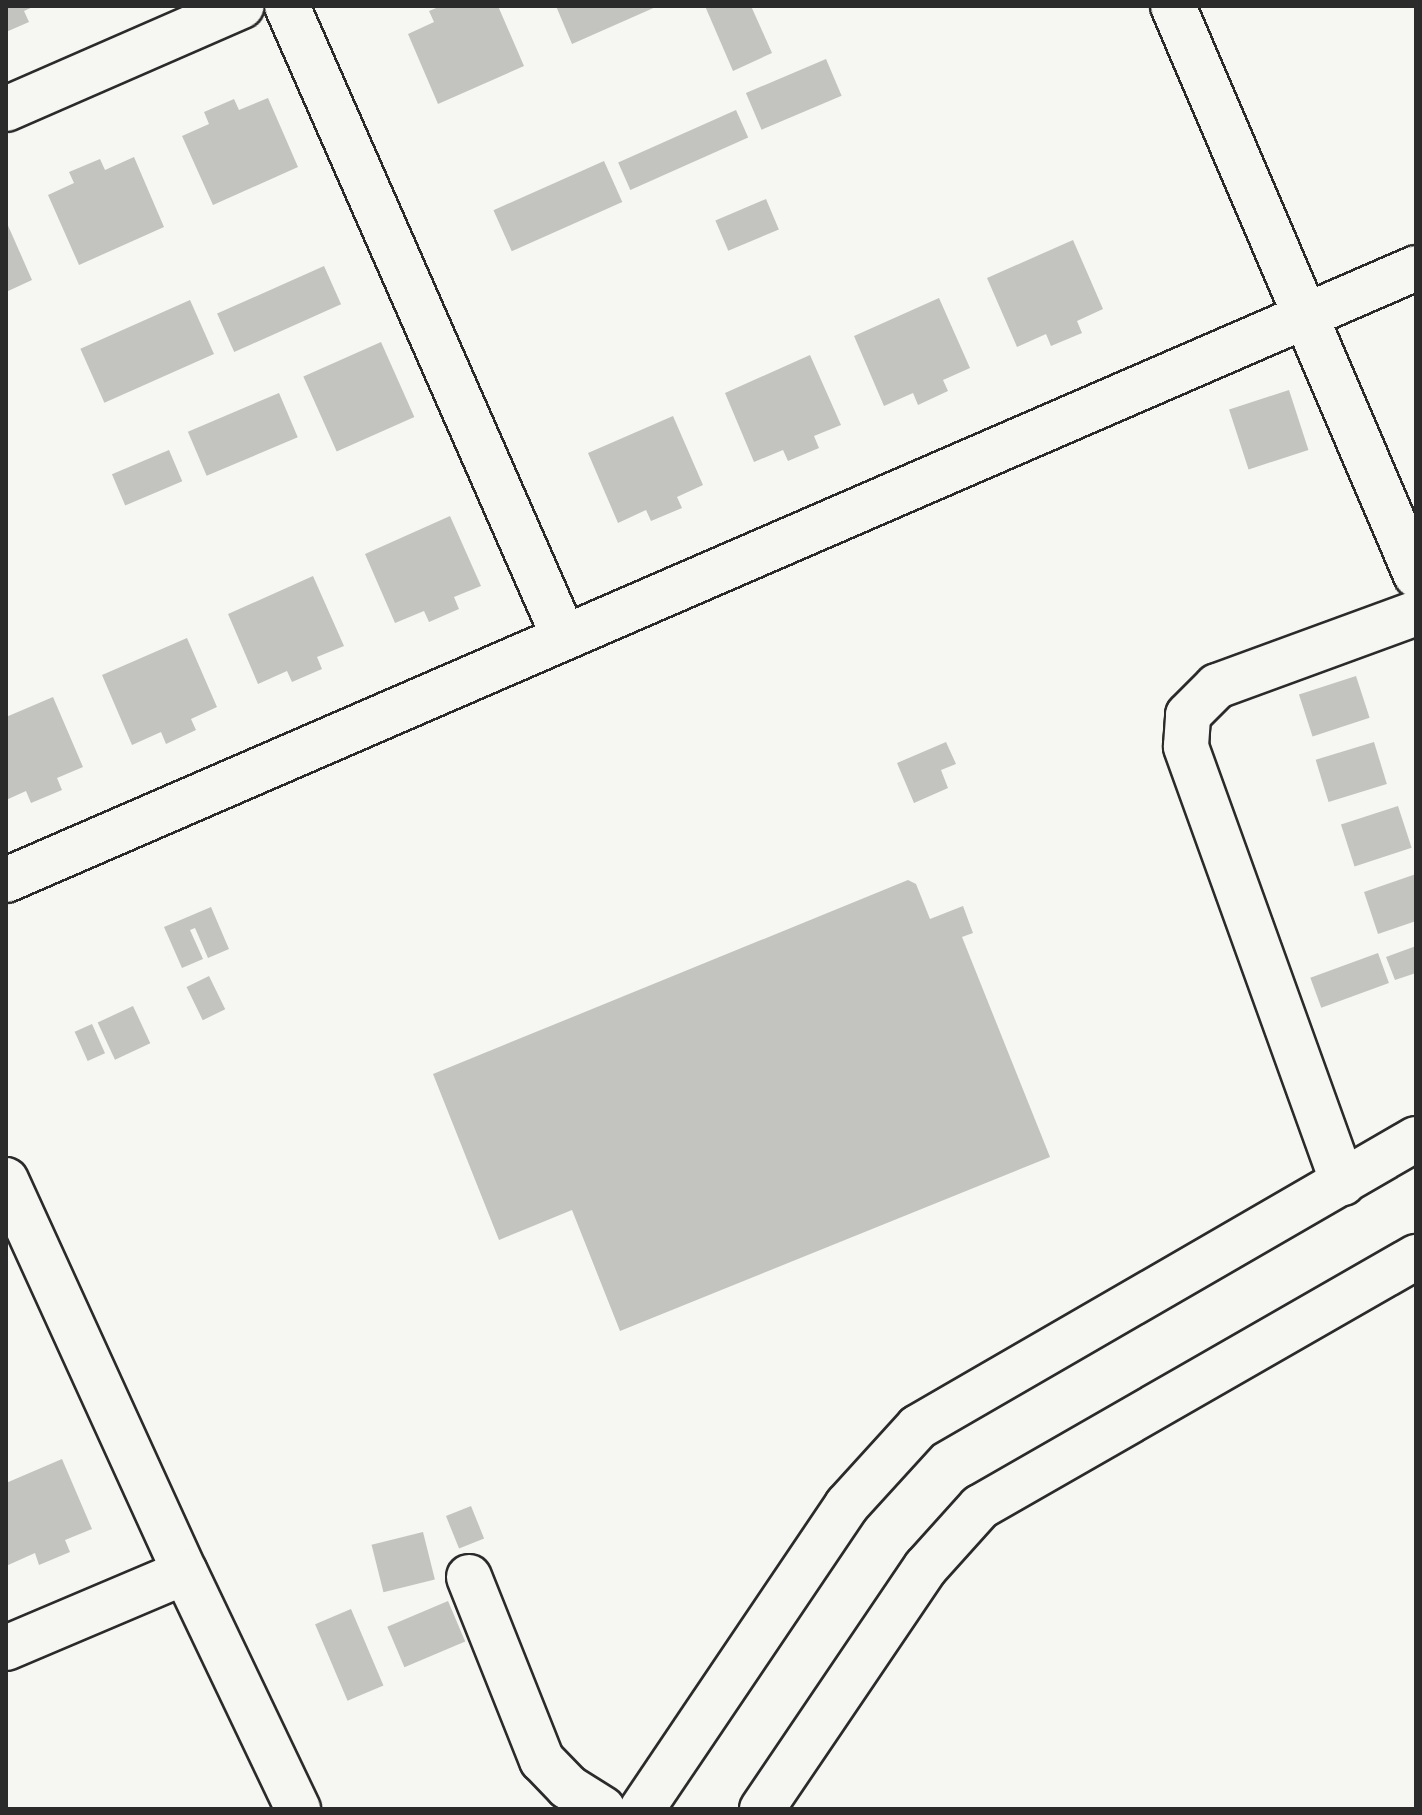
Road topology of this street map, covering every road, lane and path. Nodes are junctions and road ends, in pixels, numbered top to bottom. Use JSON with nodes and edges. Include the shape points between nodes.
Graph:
{"nodes":[{"id":1,"x":242,"y":6,"type":"edge"},
{"id":2,"x":287,"y":6,"type":"edge"},
{"id":3,"x":1173,"y":6,"type":"edge"},
{"id":4,"x":6,"y":109,"type":"edge"},
{"id":5,"x":1416,"y":268,"type":"edge"},
{"id":6,"x":1305,"y":315,"type":"junction"},
{"id":7,"x":1416,"y":575,"type":"edge"},
{"id":8,"x":1416,"y":613,"type":"edge"},
{"id":9,"x":564,"y":637,"type":"junction"},
{"id":10,"x":6,"y":880,"type":"edge"},
{"id":11,"x":1416,"y":1139,"type":"edge"},
{"id":12,"x":6,"y":1180,"type":"edge"},
{"id":13,"x":1343,"y":1183,"type":"junction"},
{"id":14,"x":1416,"y":1257,"type":"edge"},
{"id":15,"x":185,"y":1572,"type":"junction"},
{"id":16,"x":469,"y":1577,"type":"dead end"},
{"id":17,"x":6,"y":1648,"type":"edge"},
{"id":18,"x":298,"y":1809,"type":"edge"},
{"id":19,"x":603,"y":1809,"type":"edge"},
{"id":20,"x":642,"y":1809,"type":"edge"},
{"id":21,"x":762,"y":1809,"type":"edge"}],
"edges":[{"from":1,"to":4,"type":"street"},
{"from":2,"to":9,"type":"street"},
{"from":3,"to":6,"type":"street"},
{"from":5,"to":6,"type":"street"},
{"from":6,"to":7,"type":"street"},
{"from":6,"to":9,"type":"street"},
{"from":8,"to":13,"type":"street","via":[[1217,686],[1188,715],[1186,746]]},
{"from":9,"to":10,"type":"street"},
{"from":11,"to":13,"type":"street"},
{"from":12,"to":15,"type":"street"},
{"from":13,"to":20,"type":"street","via":[[918,1427],[847,1505]]},
{"from":14,"to":21,"type":"street","via":[[980,1507],[926,1567]]},
{"from":15,"to":17,"type":"street"},
{"from":15,"to":18,"type":"street"},
{"from":16,"to":19,"type":"street","via":[[542,1760],[568,1787]]}]}
